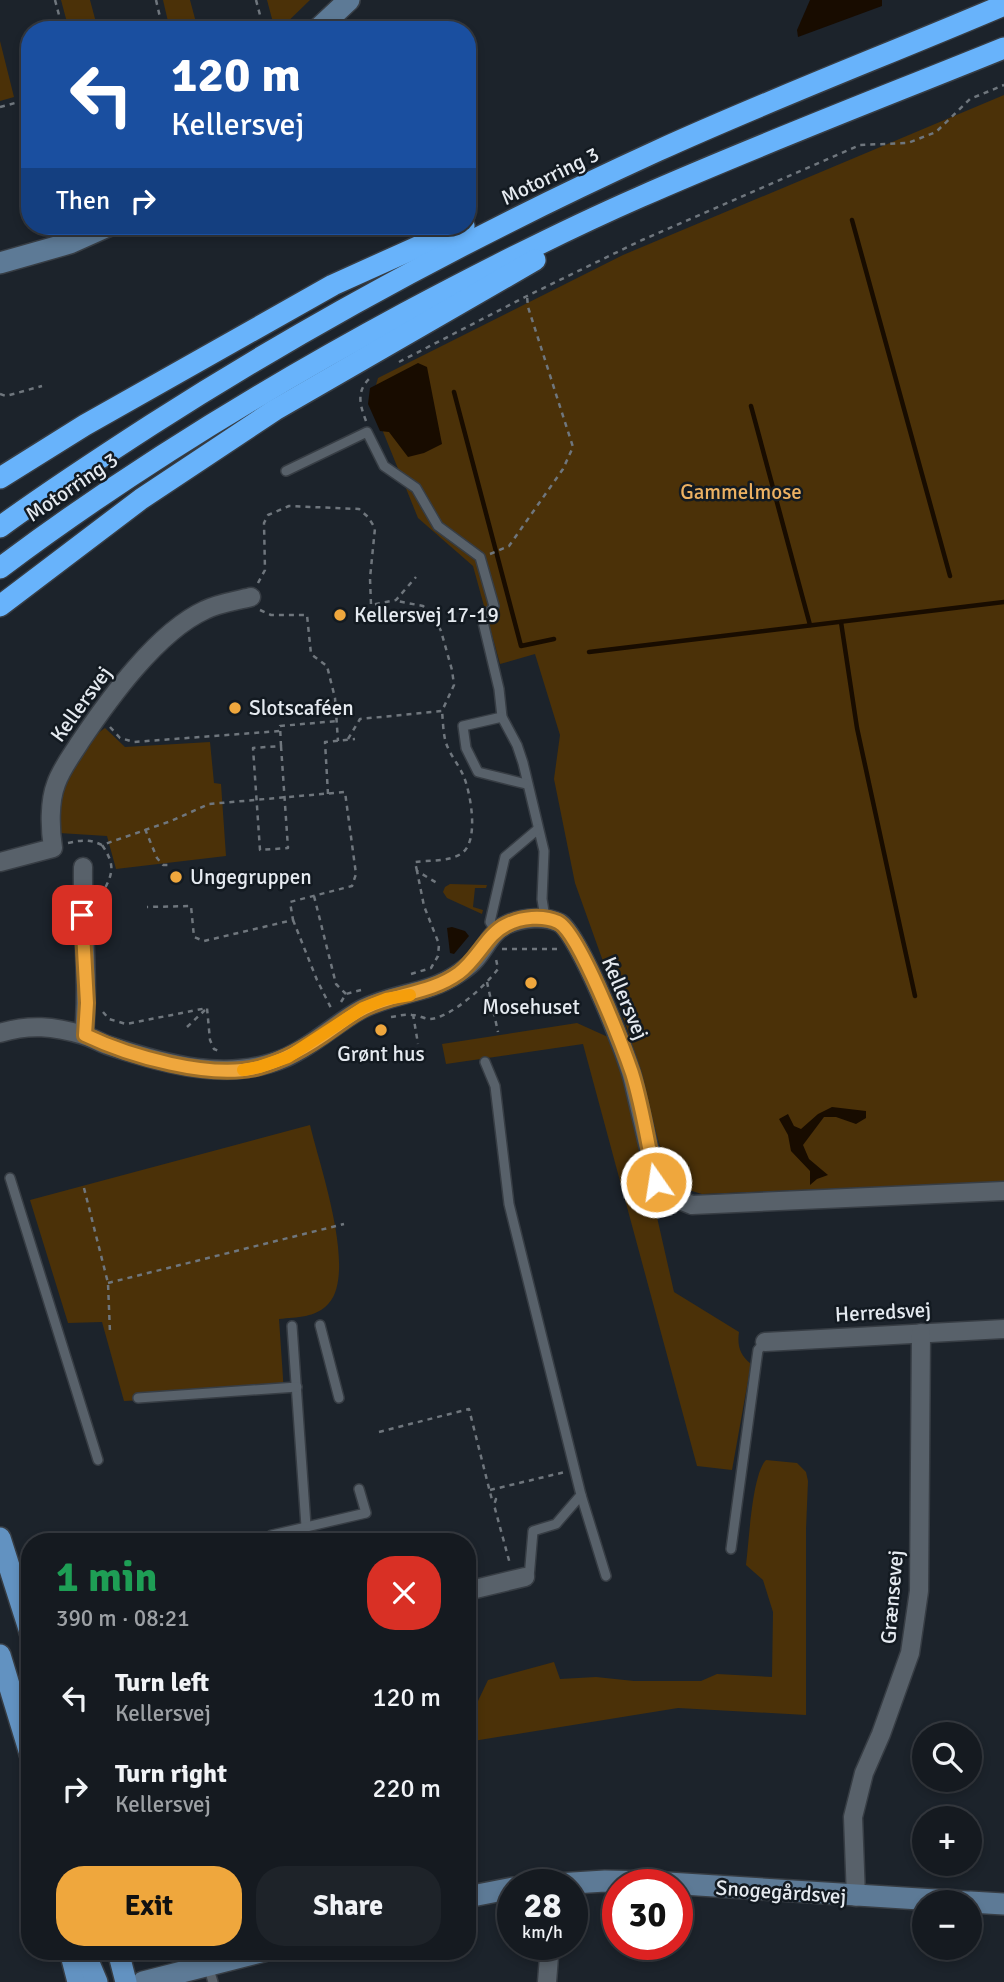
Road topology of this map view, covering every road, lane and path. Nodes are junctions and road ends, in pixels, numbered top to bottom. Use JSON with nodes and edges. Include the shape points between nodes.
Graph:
{"nodes":[{"id":1,"x":54,"y":0,"type":"edge"},
{"id":2,"x":156,"y":0,"type":"edge"},
{"id":3,"x":256,"y":0,"type":"edge"},
{"id":4,"x":349,"y":0,"type":"edge"},
{"id":5,"x":1004,"y":5,"type":"edge"},
{"id":6,"x":60,"y":21,"type":"edge"},
{"id":7,"x":161,"y":21,"type":"edge"},
{"id":8,"x":262,"y":21,"type":"edge"},
{"id":9,"x":327,"y":21,"type":"edge"},
{"id":10,"x":1004,"y":48,"type":"edge"},
{"id":11,"x":1004,"y":85,"type":"edge"},
{"id":12,"x":21,"y":101,"type":"edge"},
{"id":13,"x":0,"y":107,"type":"edge"},
{"id":14,"x":639,"y":197,"type":"junction"},
{"id":15,"x":548,"y":203,"type":"junction"},
{"id":16,"x":476,"y":222,"type":"edge"},
{"id":17,"x":88,"y":235,"type":"edge"},
{"id":18,"x":444,"y":235,"type":"edge"},
{"id":19,"x":0,"y":263,"type":"edge"},
{"id":20,"x":527,"y":296,"type":"junction"},
{"id":21,"x":396,"y":363,"type":"dead end"},
{"id":22,"x":372,"y":375,"type":"dead end"},
{"id":23,"x":42,"y":386,"type":"dead end"},
{"id":24,"x":0,"y":394,"type":"edge"},
{"id":25,"x":367,"y":432,"type":"junction"},
{"id":26,"x":286,"y":471,"type":"dead end"},
{"id":27,"x":0,"y":478,"type":"edge"},
{"id":28,"x":0,"y":527,"type":"edge"},
{"id":29,"x":488,"y":555,"type":"dead end"},
{"id":30,"x":0,"y":568,"type":"edge"},
{"id":31,"x":416,"y":577,"type":"dead end"},
{"id":32,"x":251,"y":597,"type":"junction"},
{"id":33,"x":396,"y":600,"type":"junction"},
{"id":34,"x":0,"y":606,"type":"edge"},
{"id":35,"x":442,"y":711,"type":"junction"},
{"id":36,"x":99,"y":715,"type":"junction"},
{"id":37,"x":502,"y":717,"type":"junction"},
{"id":38,"x":337,"y":721,"type":"junction"},
{"id":39,"x":280,"y":732,"type":"junction"},
{"id":40,"x":348,"y":739,"type":"junction"},
{"id":41,"x":355,"y":739,"type":"dead end"},
{"id":42,"x":338,"y":741,"type":"junction"},
{"id":43,"x":281,"y":746,"type":"junction"},
{"id":44,"x":526,"y":784,"type":"junction"},
{"id":45,"x":328,"y":794,"type":"junction"},
{"id":46,"x":285,"y":798,"type":"junction"},
{"id":47,"x":256,"y":800,"type":"junction"},
{"id":48,"x":145,"y":829,"type":"junction"},
{"id":49,"x":538,"y":829,"type":"junction"},
{"id":50,"x":102,"y":845,"type":"junction"},
{"id":51,"x":53,"y":848,"type":"junction"},
{"id":52,"x":0,"y":863,"type":"edge"},
{"id":53,"x":170,"y":864,"type":"dead end"},
{"id":54,"x":83,"y":867,"type":"dead end"},
{"id":55,"x":417,"y":871,"type":"junction"},
{"id":56,"x":437,"y":883,"type":"dead end"},
{"id":57,"x":314,"y":896,"type":"junction"},
{"id":58,"x":146,"y":907,"type":"dead end"},
{"id":59,"x":82,"y":912,"type":"junction"},
{"id":60,"x":545,"y":918,"type":"junction"},
{"id":61,"x":293,"y":920,"type":"junction"},
{"id":62,"x":495,"y":941,"type":"junction"},
{"id":63,"x":576,"y":944,"type":"junction"},
{"id":64,"x":406,"y":976,"type":"dead end"},
{"id":65,"x":487,"y":982,"type":"dead end"},
{"id":66,"x":369,"y":987,"type":"dead end"},
{"id":67,"x":345,"y":994,"type":"junction"},
{"id":68,"x":100,"y":1008,"type":"dead end"},
{"id":69,"x":207,"y":1008,"type":"junction"},
{"id":70,"x":413,"y":1014,"type":"dead end"},
{"id":71,"x":187,"y":1027,"type":"dead end"},
{"id":72,"x":498,"y":1032,"type":"dead end"},
{"id":73,"x":0,"y":1033,"type":"edge"},
{"id":74,"x":85,"y":1035,"type":"junction"},
{"id":75,"x":418,"y":1044,"type":"dead end"},
{"id":76,"x":222,"y":1053,"type":"dead end"},
{"id":77,"x":485,"y":1062,"type":"dead end"},
{"id":78,"x":10,"y":1178,"type":"dead end"},
{"id":79,"x":84,"y":1188,"type":"dead end"},
{"id":80,"x":1004,"y":1191,"type":"edge"},
{"id":81,"x":344,"y":1224,"type":"dead end"},
{"id":82,"x":108,"y":1283,"type":"junction"},
{"id":83,"x":320,"y":1325,"type":"dead end"},
{"id":84,"x":292,"y":1326,"type":"dead end"},
{"id":85,"x":1004,"y":1329,"type":"edge"},
{"id":86,"x":110,"y":1333,"type":"dead end"},
{"id":87,"x":921,"y":1333,"type":"junction"},
{"id":88,"x":765,"y":1342,"type":"joint"},
{"id":89,"x":297,"y":1387,"type":"junction"},
{"id":90,"x":138,"y":1398,"type":"dead end"},
{"id":91,"x":339,"y":1398,"type":"dead end"},
{"id":92,"x":379,"y":1432,"type":"dead end"},
{"id":93,"x":98,"y":1460,"type":"dead end"},
{"id":94,"x":575,"y":1469,"type":"junction"},
{"id":95,"x":359,"y":1489,"type":"dead end"},
{"id":96,"x":490,"y":1490,"type":"junction"},
{"id":97,"x":581,"y":1494,"type":"junction"},
{"id":98,"x":306,"y":1526,"type":"junction"},
{"id":99,"x":280,"y":1533,"type":"edge"},
{"id":100,"x":0,"y":1538,"type":"edge"},
{"id":101,"x":731,"y":1549,"type":"dead end"},
{"id":102,"x":507,"y":1552,"type":"dead end"},
{"id":103,"x":606,"y":1576,"type":"dead end"},
{"id":104,"x":527,"y":1577,"type":"joint"},
{"id":105,"x":476,"y":1589,"type":"edge"},
{"id":106,"x":21,"y":1604,"type":"edge"},
{"id":107,"x":0,"y":1655,"type":"edge"},
{"id":108,"x":21,"y":1724,"type":"edge"},
{"id":109,"x":588,"y":1883,"type":"edge"},
{"id":110,"x":497,"y":1891,"type":"edge"},
{"id":111,"x":476,"y":1895,"type":"edge"},
{"id":112,"x":856,"y":1897,"type":"junction"},
{"id":113,"x":912,"y":1900,"type":"edge"},
{"id":114,"x":982,"y":1903,"type":"edge"},
{"id":115,"x":1004,"y":1904,"type":"edge"},
{"id":116,"x":72,"y":1960,"type":"edge"},
{"id":117,"x":88,"y":1960,"type":"edge"},
{"id":118,"x":120,"y":1960,"type":"edge"},
{"id":119,"x":242,"y":1960,"type":"edge"},
{"id":120,"x":549,"y":1960,"type":"edge"},
{"id":121,"x":211,"y":1974,"type":"edge"},
{"id":122,"x":78,"y":1982,"type":"edge"},
{"id":123,"x":97,"y":1982,"type":"edge"},
{"id":124,"x":126,"y":1982,"type":"edge"},
{"id":125,"x":143,"y":1982,"type":"edge"},
{"id":126,"x":547,"y":1982,"type":"edge"}],
"edges":[{"from":1,"to":6,"type":"path"},
{"from":2,"to":7,"type":"path"},
{"from":3,"to":8,"type":"path"},
{"from":4,"to":9,"type":"street"},
{"from":5,"to":15,"type":"highway","name":"Motorring 3","via":[[659,150]]},
{"from":10,"to":14,"type":"highway","name":"Motorring 3"},
{"from":11,"to":20,"type":"path","via":[[970,99],[936,132],[908,143],[860,145],[642,240]]},
{"from":12,"to":13,"type":"path"},
{"from":14,"to":30,"type":"highway","name":"Motorring 3","via":[[479,274],[215,421]]},
{"from":14,"to":34,"type":"highway","via":[[275,410],[141,499]]},
{"from":15,"to":16,"type":"highway"},
{"from":15,"to":28,"type":"highway","name":"Motorring 3","via":[[373,292],[237,370]]},
{"from":17,"to":19,"type":"street"},
{"from":18,"to":27,"type":"highway","via":[[332,285]]},
{"from":20,"to":21,"type":"path"},
{"from":20,"to":29,"type":"path","via":[[573,447],[563,469],[509,546]]},
{"from":22,"to":25,"type":"path","via":[[360,396]]},
{"from":23,"to":24,"type":"path"},
{"from":25,"to":26,"type":"lane"},
{"from":25,"to":37,"type":"lane","via":[[384,466],[416,488],[438,526],[480,557],[494,606],[483,622]]},
{"from":31,"to":33,"type":"path"},
{"from":32,"to":33,"type":"path","via":[[265,570],[264,523],[268,515],[289,506],[348,507],[359,509],[375,528],[371,605]]},
{"from":32,"to":36,"type":"street","name":"Kellersvej","via":[[204,610],[186,622],[149,654]]},
{"from":32,"to":38,"type":"path","via":[[260,611],[271,615],[307,615],[311,654],[327,666]]},
{"from":33,"to":35,"type":"path","via":[[423,606],[441,631],[454,685]]},
{"from":35,"to":40,"type":"path","via":[[360,719]]},
{"from":35,"to":55,"type":"path","via":[[447,745],[470,799],[470,845],[451,859],[415,862]]},
{"from":36,"to":39,"type":"path","via":[[120,738],[134,742]]},
{"from":36,"to":51,"type":"street","name":"Kellersvej","via":[[55,784]]},
{"from":37,"to":44,"type":"lane","via":[[517,745]]},
{"from":37,"to":44,"type":"lane","via":[[463,726],[470,760],[478,772]]},
{"from":38,"to":39,"type":"path","via":[[280,726]]},
{"from":38,"to":42,"type":"path"},
{"from":39,"to":43,"type":"path"},
{"from":40,"to":41,"type":"path"},
{"from":40,"to":42,"type":"path"},
{"from":42,"to":45,"type":"path","via":[[325,742]]},
{"from":43,"to":46,"type":"path"},
{"from":43,"to":47,"type":"path","via":[[253,748]]},
{"from":44,"to":49,"type":"lane"},
{"from":45,"to":46,"type":"path"},
{"from":45,"to":57,"type":"path","via":[[345,792],[356,874],[352,886]]},
{"from":46,"to":47,"type":"path"},
{"from":46,"to":47,"type":"path","via":[[288,848],[260,850]]},
{"from":47,"to":48,"type":"path","via":[[209,804]]},
{"from":48,"to":50,"type":"path"},
{"from":48,"to":53,"type":"path","via":[[157,858]]},
{"from":49,"to":60,"type":"lane","via":[[544,851]]},
{"from":49,"to":62,"type":"lane","via":[[505,857],[490,922]]},
{"from":50,"to":51,"type":"path","via":[[81,840]]},
{"from":50,"to":59,"type":"path","via":[[113,872],[95,912]]},
{"from":51,"to":52,"type":"street"},
{"from":54,"to":59,"type":"street"},
{"from":55,"to":56,"type":"path"},
{"from":55,"to":64,"type":"path","via":[[439,944],[438,956],[430,968]]},
{"from":57,"to":61,"type":"path","via":[[290,902]]},
{"from":57,"to":67,"type":"path","via":[[336,984]]},
{"from":58,"to":61,"type":"path","via":[[191,906],[194,937],[204,942]]},
{"from":59,"to":74,"type":"street"},
{"from":60,"to":62,"type":"street","via":[[506,925]]},
{"from":60,"to":63,"type":"street","name":"Kellersvej","via":[[560,923]]},
{"from":61,"to":67,"type":"path","via":[[334,1013]]},
{"from":62,"to":63,"type":"path","via":[[553,950]]},
{"from":62,"to":74,"type":"street","via":[[440,985],[363,1008],[288,1057],[259,1067],[231,1072],[201,1069],[153,1059]]},
{"from":63,"to":80,"type":"street","name":"Kellersvej","via":[[632,1076],[656,1182],[672,1197],[692,1205]]},
{"from":65,"to":72,"type":"path"},
{"from":66,"to":67,"type":"path"},
{"from":68,"to":69,"type":"path","via":[[108,1019],[126,1024]]},
{"from":69,"to":71,"type":"path"},
{"from":69,"to":76,"type":"path","via":[[210,1040]]},
{"from":70,"to":75,"type":"path"},
{"from":73,"to":74,"type":"street","via":[[45,1026]]},
{"from":77,"to":94,"type":"lane","via":[[495,1086],[509,1204]]},
{"from":78,"to":93,"type":"lane"},
{"from":79,"to":82,"type":"path"},
{"from":81,"to":82,"type":"path"},
{"from":82,"to":86,"type":"path"},
{"from":83,"to":91,"type":"lane"},
{"from":84,"to":89,"type":"lane"},
{"from":85,"to":87,"type":"street","name":"Herredsvej"},
{"from":87,"to":88,"type":"street","name":"Herredsvej"},
{"from":87,"to":112,"type":"street","name":"Grænsevej","via":[[919,1591],[911,1653],[864,1773],[853,1817]]},
{"from":88,"to":101,"type":"lane","via":[[758,1350]]},
{"from":89,"to":90,"type":"lane"},
{"from":89,"to":98,"type":"lane"},
{"from":92,"to":96,"type":"path","via":[[469,1409]]},
{"from":94,"to":96,"type":"path"},
{"from":94,"to":97,"type":"lane"},
{"from":95,"to":98,"type":"lane","via":[[366,1513]]},
{"from":96,"to":102,"type":"path"},
{"from":97,"to":103,"type":"lane"},
{"from":97,"to":104,"type":"lane","via":[[556,1524],[533,1531]]},
{"from":98,"to":99,"type":"lane"},
{"from":100,"to":106,"type":"main road"},
{"from":104,"to":105,"type":"street"},
{"from":107,"to":108,"type":"main road"},
{"from":109,"to":112,"type":"street","name":"Snogegårdsvej","via":[[652,1882]]},
{"from":110,"to":111,"type":"street"},
{"from":112,"to":113,"type":"street","name":"Snogegårdsvej"},
{"from":114,"to":115,"type":"street","name":"Snogegårdsvej"},
{"from":116,"to":122,"type":"main road"},
{"from":117,"to":123,"type":"main road"},
{"from":118,"to":124,"type":"main road"},
{"from":119,"to":121,"type":"street"},
{"from":120,"to":126,"type":"street"},
{"from":121,"to":125,"type":"street"}]}
